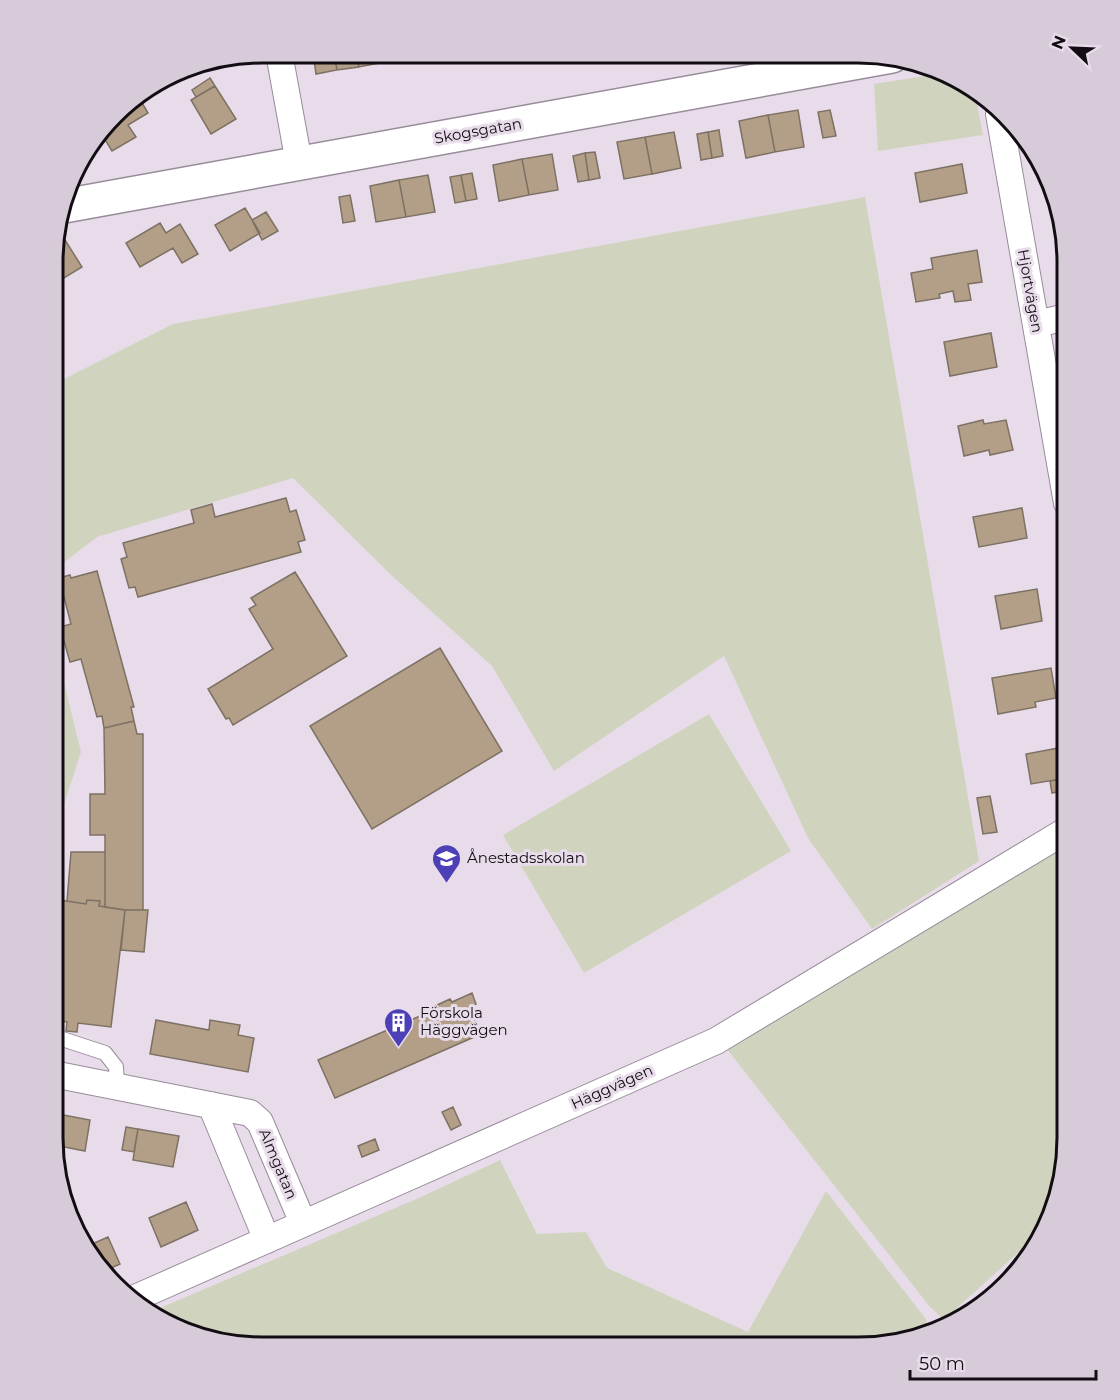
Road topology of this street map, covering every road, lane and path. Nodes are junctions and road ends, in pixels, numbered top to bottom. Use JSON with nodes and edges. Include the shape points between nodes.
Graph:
{"nodes":[{"id":1,"x":281,"y":63,"type":"edge"},
{"id":2,"x":833,"y":63,"type":"edge"},
{"id":3,"x":1001,"y":124,"type":"edge"},
{"id":4,"x":299,"y":163,"type":"junction"},
{"id":5,"x":72,"y":205,"type":"edge"},
{"id":6,"x":1057,"y":319,"type":"edge"},
{"id":7,"x":1036,"y":324,"type":"junction"},
{"id":8,"x":1057,"y":445,"type":"edge"},
{"id":9,"x":1057,"y":836,"type":"edge"},
{"id":10,"x":63,"y":1039,"type":"edge"},
{"id":11,"x":63,"y":1076,"type":"edge"},
{"id":12,"x":117,"y":1087,"type":"junction"},
{"id":13,"x":211,"y":1105,"type":"junction"},
{"id":14,"x":303,"y":1223,"type":"junction"},
{"id":15,"x":267,"y":1240,"type":"junction"},
{"id":16,"x":141,"y":1295,"type":"edge"}],
"edges":[{"from":1,"to":4,"type":"street"},
{"from":2,"to":4,"type":"street","name":"Skogsgatan"},
{"from":3,"to":7,"type":"street","name":"Hjortvägen"},
{"from":4,"to":5,"type":"street","name":"Skogsgatan"},
{"from":6,"to":7,"type":"street"},
{"from":7,"to":8,"type":"street","name":"Hjortvägen"},
{"from":9,"to":14,"type":"street","name":"Häggvägen","via":[[716,1041]]},
{"from":10,"to":12,"type":"lane","via":[[105,1053],[116,1067]]},
{"from":11,"to":12,"type":"street","name":"Almgatan"},
{"from":12,"to":13,"type":"street","name":"Almgatan"},
{"from":13,"to":14,"type":"street","name":"Almgatan","via":[[257,1118]]},
{"from":13,"to":15,"type":"street"},
{"from":14,"to":15,"type":"street","name":"Häggvägen"},
{"from":15,"to":16,"type":"street","name":"Häggvägen"}]}
